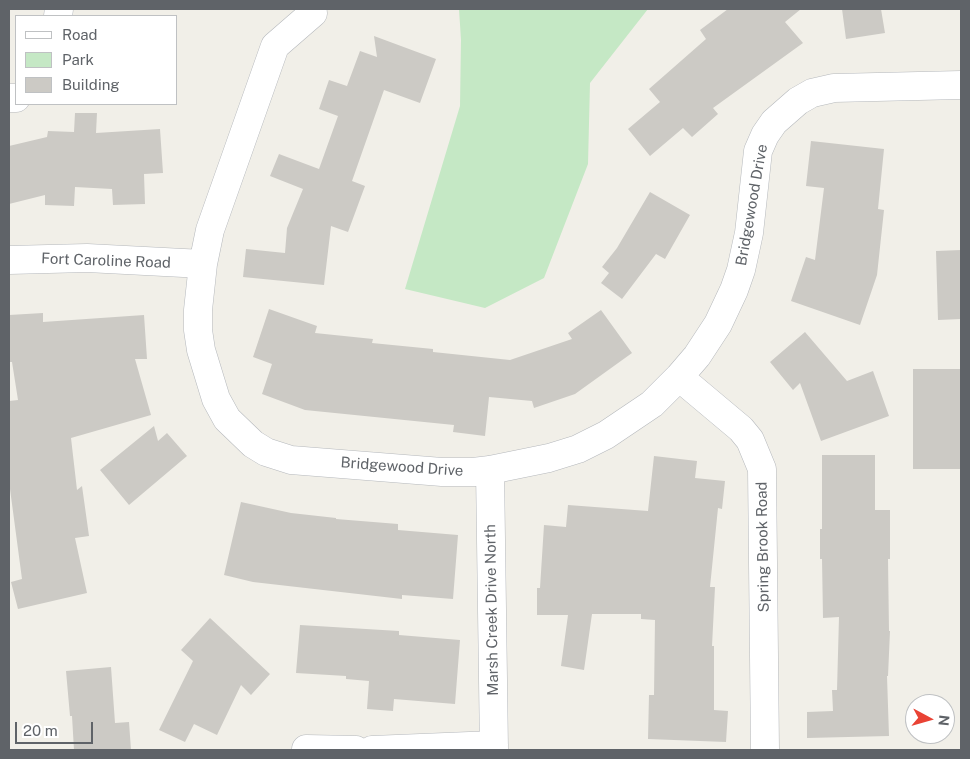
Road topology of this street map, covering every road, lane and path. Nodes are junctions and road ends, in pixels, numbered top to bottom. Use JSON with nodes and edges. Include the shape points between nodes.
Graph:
{"nodes":[{"id":1,"x":314,"y":13,"type":"dead end"},
{"id":2,"x":961,"y":85,"type":"edge"},
{"id":3,"x":9,"y":260,"type":"edge"},
{"id":4,"x":203,"y":264,"type":"junction"},
{"id":5,"x":679,"y":377,"type":"junction"},
{"id":6,"x":490,"y":470,"type":"junction"},
{"id":7,"x":494,"y":748,"type":"edge"},
{"id":8,"x":306,"y":749,"type":"dead end"},
{"id":9,"x":356,"y":750,"type":"edge"},
{"id":10,"x":372,"y":750,"type":"edge"},
{"id":11,"x":765,"y":750,"type":"edge"}],
"edges":[{"from":1,"to":4,"type":"street","name":"Bridgewood Drive","via":[[275,46],[210,230]]},
{"from":2,"to":5,"type":"street","name":"Bridgewood Drive","via":[[834,88],[812,93],[774,122],[758,151],[749,233],[734,290],[718,324]]},
{"from":3,"to":4,"type":"street","name":"Fort Caroline Road","via":[[87,258]]},
{"from":4,"to":6,"type":"street","name":"Bridgewood Drive","via":[[198,310],[201,350],[216,399],[227,419],[253,444],[291,460],[442,472]]},
{"from":5,"to":6,"type":"street","name":"Bridgewood Drive","via":[[652,404],[606,435],[578,449]]},
{"from":5,"to":11,"type":"street","name":"Spring Brook Road","via":[[741,428],[750,440],[762,469]]},
{"from":6,"to":7,"type":"street","name":"Marsh Creek Drive North"},
{"from":7,"to":10,"type":"street"},
{"from":8,"to":9,"type":"street"}]}
